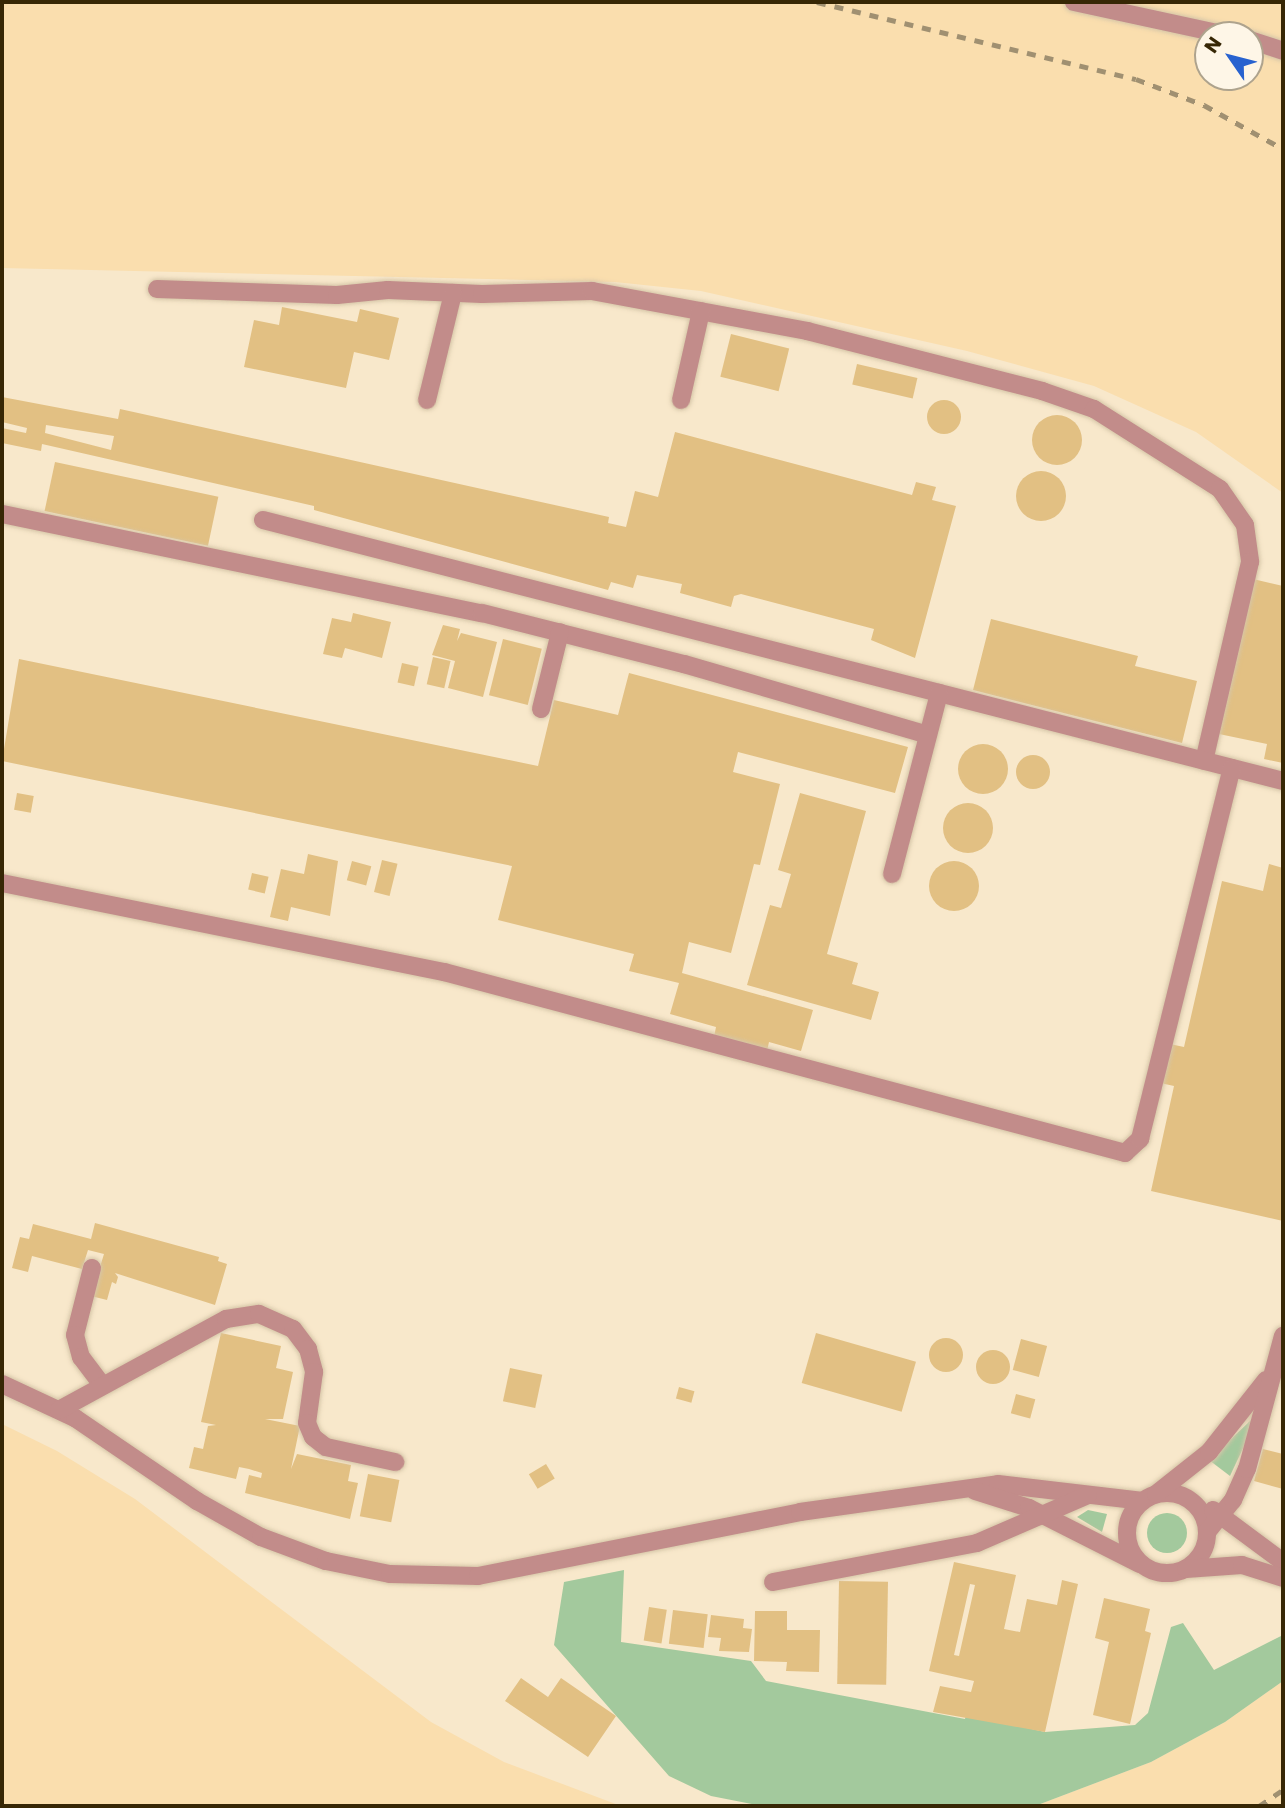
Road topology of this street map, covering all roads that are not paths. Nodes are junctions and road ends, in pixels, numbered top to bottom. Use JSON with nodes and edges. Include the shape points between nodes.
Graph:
{"nodes":[{"id":1,"x":1074,"y":2,"type":"edge"},
{"id":2,"x":1194,"y":28,"type":"edge"},
{"id":3,"x":1264,"y":45,"type":"edge"},
{"id":4,"x":1283,"y":51,"type":"edge"},
{"id":5,"x":157,"y":289,"type":"dead end"},
{"id":6,"x":453,"y":293,"type":"junction"},
{"id":7,"x":701,"y":310,"type":"junction"},
{"id":8,"x":427,"y":400,"type":"dead end"},
{"id":9,"x":681,"y":400,"type":"dead end"},
{"id":10,"x":2,"y":514,"type":"edge"},
{"id":11,"x":263,"y":520,"type":"dead end"},
{"id":12,"x":560,"y":632,"type":"junction"},
{"id":13,"x":939,"y":693,"type":"junction"},
{"id":14,"x":541,"y":709,"type":"dead end"},
{"id":15,"x":928,"y":735,"type":"junction"},
{"id":16,"x":1204,"y":761,"type":"junction"},
{"id":17,"x":1232,"y":768,"type":"junction"},
{"id":18,"x":1283,"y":781,"type":"edge"},
{"id":19,"x":892,"y":874,"type":"dead end"},
{"id":20,"x":2,"y":883,"type":"edge"},
{"id":21,"x":92,"y":1268,"type":"dead end"},
{"id":22,"x":1283,"y":1336,"type":"edge"},
{"id":23,"x":1276,"y":1361,"type":"junction"},
{"id":24,"x":2,"y":1384,"type":"edge"},
{"id":25,"x":103,"y":1386,"type":"junction"},
{"id":26,"x":59,"y":1410,"type":"junction"},
{"id":27,"x":395,"y":1462,"type":"dead end"},
{"id":28,"x":968,"y":1489,"type":"junction"},
{"id":29,"x":1092,"y":1494,"type":"junction"},
{"id":30,"x":1185,"y":1497,"type":"junction"},
{"id":31,"x":1148,"y":1499,"type":"junction"},
{"id":32,"x":1043,"y":1515,"type":"junction"},
{"id":33,"x":1222,"y":1515,"type":"junction"},
{"id":34,"x":1207,"y":1532,"type":"junction"},
{"id":35,"x":1283,"y":1562,"type":"edge"},
{"id":36,"x":1145,"y":1566,"type":"junction"},
{"id":37,"x":1176,"y":1572,"type":"junction"},
{"id":38,"x":1283,"y":1578,"type":"edge"},
{"id":39,"x":773,"y":1582,"type":"dead end"}],
"edges":[{"from":1,"to":2,"type":"street"},
{"from":3,"to":4,"type":"street"},
{"from":5,"to":6,"type":"street","via":[[337,295],[388,290]]},
{"from":6,"to":7,"type":"street","via":[[592,291]]},
{"from":6,"to":8,"type":"street"},
{"from":7,"to":9,"type":"street"},
{"from":7,"to":16,"type":"street","via":[[807,331],[1068,399],[1133,430],[1220,489],[1245,525],[1250,562]]},
{"from":10,"to":12,"type":"street"},
{"from":11,"to":13,"type":"street"},
{"from":12,"to":14,"type":"street"},
{"from":12,"to":15,"type":"street"},
{"from":13,"to":15,"type":"street"},
{"from":13,"to":16,"type":"street"},
{"from":15,"to":19,"type":"street"},
{"from":16,"to":17,"type":"street"},
{"from":17,"to":18,"type":"street"},
{"from":17,"to":20,"type":"street","via":[[1140,1139],[1125,1153],[444,972]]},
{"from":21,"to":25,"type":"street","via":[[75,1335],[81,1357]]},
{"from":22,"to":23,"type":"street"},
{"from":23,"to":31,"type":"street","via":[[1229,1432],[1192,1468]]},
{"from":23,"to":33,"type":"street","via":[[1247,1469]]},
{"from":24,"to":26,"type":"street"},
{"from":25,"to":26,"type":"street"},
{"from":25,"to":27,"type":"street","via":[[226,1319],[270,1316],[293,1329],[312,1360],[314,1383],[307,1423],[313,1437],[326,1447]]},
{"from":26,"to":28,"type":"street","via":[[261,1537],[326,1561],[419,1577],[478,1576],[800,1512]]},
{"from":28,"to":29,"type":"street","via":[[1018,1484]]},
{"from":28,"to":32,"type":"street"},
{"from":29,"to":31,"type":"street"},
{"from":29,"to":32,"type":"street"},
{"from":30,"to":31,"type":"street"},
{"from":30,"to":33,"type":"street"},
{"from":30,"to":34,"type":"street","via":[[1200,1512]]},
{"from":31,"to":36,"type":"street","via":[[1130,1518],[1128,1540]]},
{"from":32,"to":36,"type":"street"},
{"from":32,"to":39,"type":"street","via":[[977,1543]]},
{"from":33,"to":34,"type":"street"},
{"from":33,"to":35,"type":"street"},
{"from":34,"to":37,"type":"street","via":[[1195,1562]]},
{"from":36,"to":37,"type":"street"},
{"from":37,"to":38,"type":"street","via":[[1225,1564]]}]}
